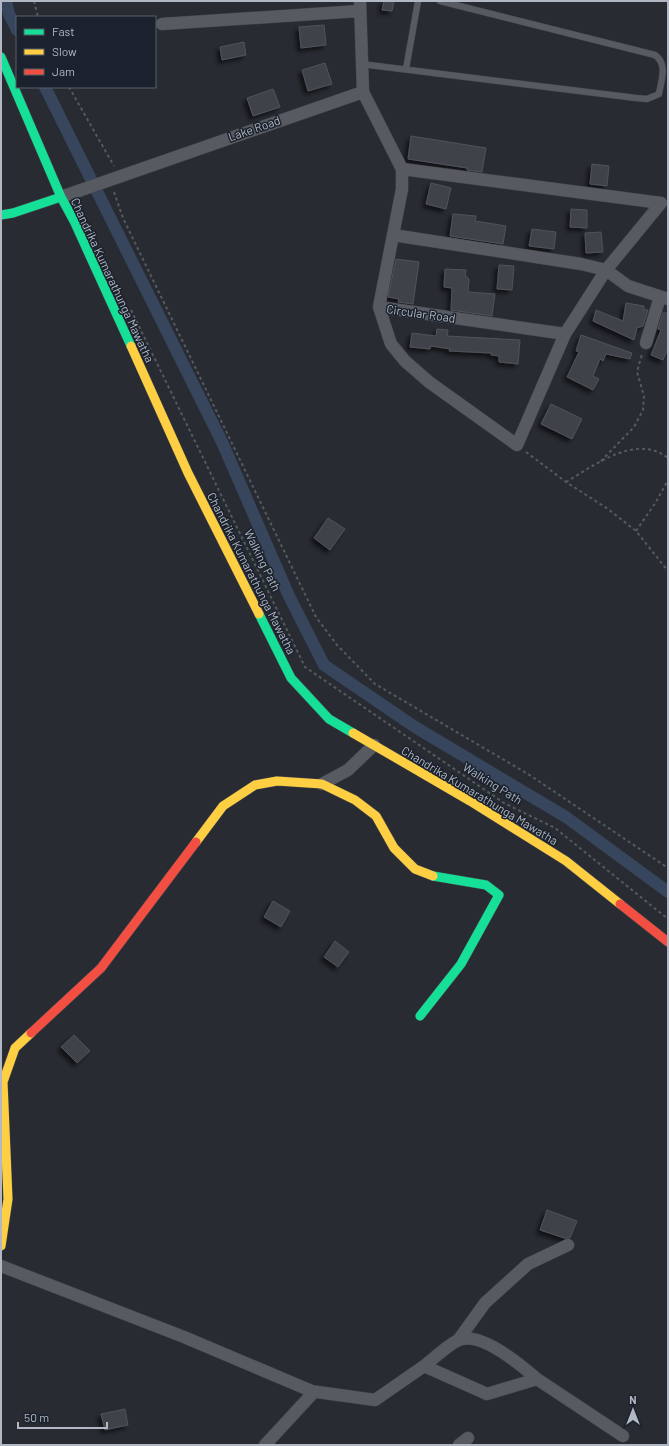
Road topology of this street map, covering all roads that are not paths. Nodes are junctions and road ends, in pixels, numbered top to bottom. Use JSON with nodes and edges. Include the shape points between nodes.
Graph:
{"nodes":[{"id":1,"x":418,"y":1,"type":"edge"},
{"id":2,"x":440,"y":1,"type":"edge"},
{"id":3,"x":359,"y":6,"type":"edge"},
{"id":4,"x":162,"y":24,"type":"dead end"},
{"id":5,"x":1,"y":57,"type":"edge"},
{"id":6,"x":361,"y":64,"type":"junction"},
{"id":7,"x":406,"y":69,"type":"junction"},
{"id":8,"x":363,"y":92,"type":"junction"},
{"id":9,"x":402,"y":169,"type":"junction"},
{"id":10,"x":61,"y":197,"type":"junction"},
{"id":11,"x":1,"y":215,"type":"edge"},
{"id":12,"x":393,"y":235,"type":"junction"},
{"id":13,"x":606,"y":270,"type":"junction"},
{"id":14,"x":664,"y":298,"type":"edge"},
{"id":15,"x":379,"y":307,"type":"junction"},
{"id":16,"x":565,"y":334,"type":"junction"},
{"id":17,"x":646,"y":343,"type":"road end"},
{"id":18,"x":374,"y":745,"type":"junction"},
{"id":19,"x":322,"y":784,"type":"junction"},
{"id":20,"x":668,"y":942,"type":"edge"},
{"id":21,"x":420,"y":1016,"type":"dead end"},
{"id":22,"x":3,"y":1130,"type":"edge"},
{"id":23,"x":568,"y":1244,"type":"dead end"},
{"id":24,"x":1,"y":1246,"type":"edge"},
{"id":25,"x":1,"y":1266,"type":"edge"},
{"id":26,"x":459,"y":1340,"type":"junction"},
{"id":27,"x":424,"y":1366,"type":"junction"},
{"id":28,"x":537,"y":1379,"type":"junction"},
{"id":29,"x":310,"y":1391,"type":"junction"},
{"id":30,"x":623,"y":1436,"type":"dead end"},
{"id":31,"x":266,"y":1445,"type":"edge"}],
"edges":[{"from":1,"to":7,"type":"lane"},
{"from":2,"to":7,"type":"lane","via":[[655,54],[661,58],[663,69],[659,94],[647,99],[636,98]]},
{"from":3,"to":4,"type":"street"},
{"from":3,"to":6,"type":"street"},
{"from":5,"to":10,"type":"main road","name":"Chandrika Kumarathunga Mawatha"},
{"from":6,"to":7,"type":"lane"},
{"from":6,"to":8,"type":"street"},
{"from":8,"to":9,"type":"street","name":"Circular Road"},
{"from":8,"to":10,"type":"street","name":"Lake Road"},
{"from":9,"to":12,"type":"street","name":"Circular Road","via":[[402,189]]},
{"from":9,"to":13,"type":"street","via":[[661,203]]},
{"from":10,"to":11,"type":"main road"},
{"from":10,"to":18,"type":"main road","name":"Chandrika Kumarathunga Mawatha","via":[[188,473],[291,678],[329,719]]},
{"from":12,"to":13,"type":"street"},
{"from":12,"to":15,"type":"street","name":"Circular Road"},
{"from":13,"to":14,"type":"street","via":[[628,286]]},
{"from":13,"to":16,"type":"street"},
{"from":14,"to":17,"type":"street"},
{"from":15,"to":16,"type":"street","name":"Circular Road"},
{"from":15,"to":16,"type":"street","via":[[391,344],[405,361],[517,445]]},
{"from":18,"to":19,"type":"street","via":[[348,770]]},
{"from":18,"to":20,"type":"main road","name":"Chandrika Kumarathunga Mawatha","via":[[566,861]]},
{"from":19,"to":21,"type":"main road","via":[[355,800],[376,816],[394,848],[415,869],[433,876],[486,885],[500,895],[461,964]]},
{"from":19,"to":22,"type":"main road","via":[[277,781],[255,785],[223,806],[100,968],[15,1048],[4,1082]]},
{"from":22,"to":24,"type":"main road","via":[[8,1199]]},
{"from":23,"to":26,"type":"street","via":[[528,1264],[485,1303]]},
{"from":25,"to":29,"type":"street","via":[[184,1337]]},
{"from":26,"to":27,"type":"street"},
{"from":26,"to":28,"type":"street","via":[[477,1338],[517,1362]]},
{"from":27,"to":28,"type":"street","via":[[488,1394]]},
{"from":27,"to":29,"type":"street","via":[[375,1400]]},
{"from":28,"to":30,"type":"street"},
{"from":29,"to":31,"type":"street","via":[[314,1392]]}]}
